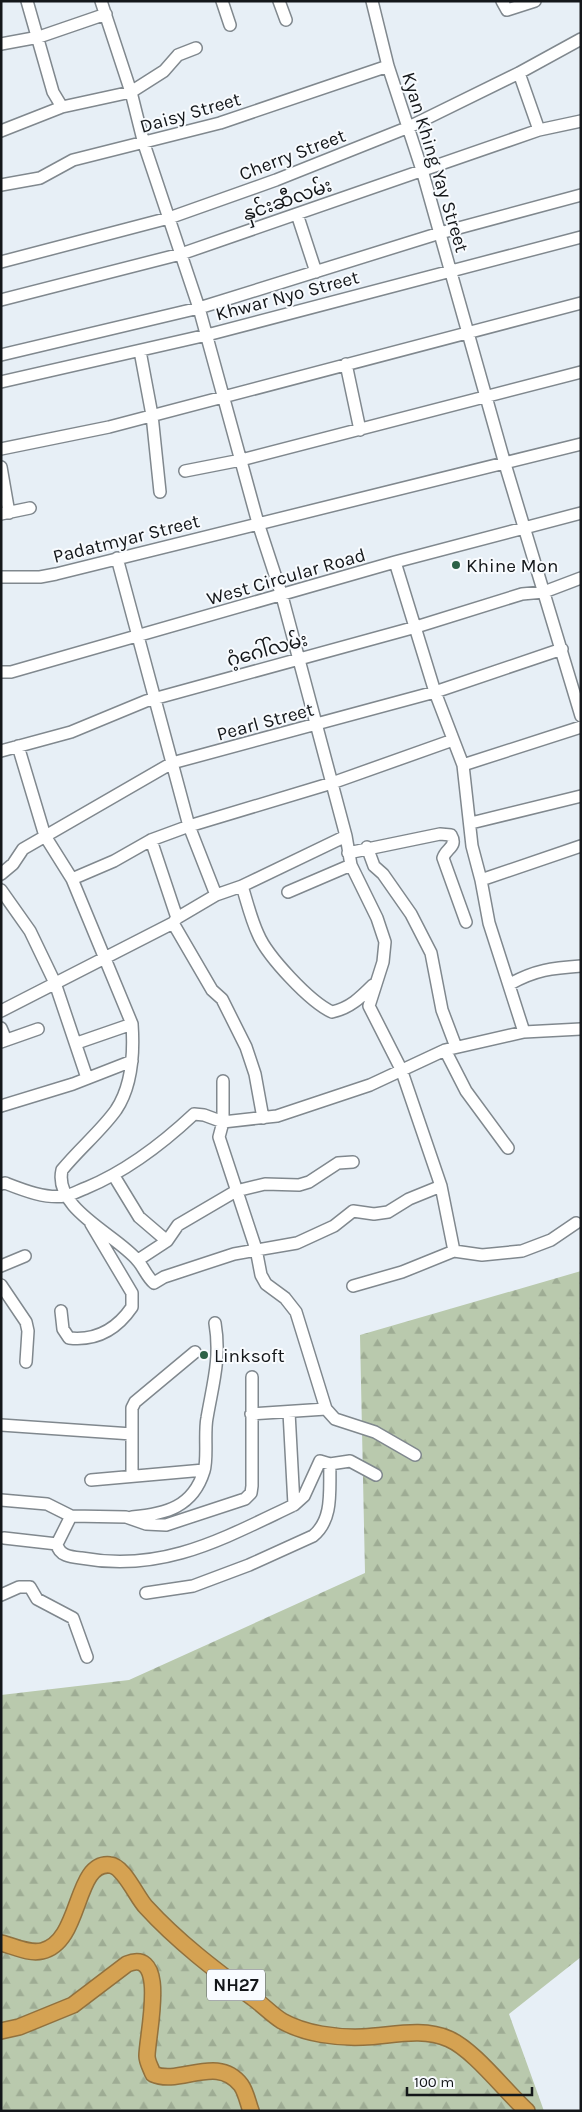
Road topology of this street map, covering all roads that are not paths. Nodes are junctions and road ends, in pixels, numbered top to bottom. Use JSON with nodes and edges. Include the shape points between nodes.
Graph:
{"nodes":[{"id":1,"x":27,"y":1,"type":"edge"},
{"id":2,"x":101,"y":1,"type":"edge"},
{"id":3,"x":222,"y":1,"type":"edge"},
{"id":4,"x":279,"y":1,"type":"edge"},
{"id":5,"x":372,"y":1,"type":"edge"},
{"id":6,"x":502,"y":1,"type":"edge"},
{"id":7,"x":535,"y":1,"type":"edge"},
{"id":8,"x":106,"y":14,"type":"junction"},
{"id":9,"x":286,"y":20,"type":"dead end"},
{"id":10,"x":230,"y":25,"type":"dead end"},
{"id":11,"x":39,"y":37,"type":"junction"},
{"id":12,"x":581,"y":39,"type":"edge"},
{"id":13,"x":1,"y":44,"type":"edge"},
{"id":14,"x":196,"y":48,"type":"dead end"},
{"id":15,"x":388,"y":66,"type":"junction"},
{"id":16,"x":519,"y":73,"type":"junction"},
{"id":17,"x":132,"y":92,"type":"junction"},
{"id":18,"x":62,"y":107,"type":"junction"},
{"id":19,"x":581,"y":121,"type":"edge"},
{"id":20,"x":409,"y":127,"type":"junction"},
{"id":21,"x":1,"y":130,"type":"edge"},
{"id":22,"x":539,"y":130,"type":"junction"},
{"id":23,"x":144,"y":144,"type":"junction"},
{"id":24,"x":422,"y":170,"type":"junction"},
{"id":25,"x":1,"y":185,"type":"edge"},
{"id":26,"x":581,"y":195,"type":"edge"},
{"id":27,"x":297,"y":214,"type":"junction"},
{"id":28,"x":169,"y":218,"type":"junction"},
{"id":29,"x":440,"y":233,"type":"junction"},
{"id":30,"x":581,"y":237,"type":"edge"},
{"id":31,"x":182,"y":254,"type":"junction"},
{"id":32,"x":1,"y":262,"type":"edge"},
{"id":33,"x":450,"y":270,"type":"junction"},
{"id":34,"x":316,"y":272,"type":"junction"},
{"id":35,"x":1,"y":300,"type":"edge"},
{"id":36,"x":581,"y":303,"type":"edge"},
{"id":37,"x":199,"y":308,"type":"junction"},
{"id":38,"x":467,"y":332,"type":"junction"},
{"id":39,"x":207,"y":335,"type":"junction"},
{"id":40,"x":140,"y":351,"type":"junction"},
{"id":41,"x":1,"y":355,"type":"edge"},
{"id":42,"x":346,"y":364,"type":"junction"},
{"id":43,"x":581,"y":372,"type":"edge"},
{"id":44,"x":1,"y":382,"type":"edge"},
{"id":45,"x":222,"y":396,"type":"junction"},
{"id":46,"x":486,"y":398,"type":"junction"},
{"id":47,"x":152,"y":415,"type":"junction"},
{"id":48,"x":360,"y":430,"type":"junction"},
{"id":49,"x":581,"y":444,"type":"edge"},
{"id":50,"x":1,"y":449,"type":"edge"},
{"id":51,"x":241,"y":460,"type":"junction"},
{"id":52,"x":505,"y":464,"type":"junction"},
{"id":53,"x":1,"y":467,"type":"edge"},
{"id":54,"x":185,"y":470,"type":"dead end"},
{"id":55,"x":160,"y":492,"type":"dead end"},
{"id":56,"x":30,"y":508,"type":"dead end"},
{"id":57,"x":581,"y":513,"type":"edge"},
{"id":58,"x":5,"y":514,"type":"edge"},
{"id":59,"x":258,"y":524,"type":"junction"},
{"id":60,"x":524,"y":528,"type":"junction"},
{"id":61,"x":118,"y":558,"type":"junction"},
{"id":62,"x":395,"y":562,"type":"junction"},
{"id":63,"x":1,"y":577,"type":"edge"},
{"id":64,"x":581,"y":578,"type":"edge"},
{"id":65,"x":544,"y":592,"type":"junction"},
{"id":66,"x":282,"y":596,"type":"junction"},
{"id":67,"x":416,"y":626,"type":"junction"},
{"id":68,"x":138,"y":636,"type":"junction"},
{"id":69,"x":562,"y":650,"type":"junction"},
{"id":70,"x":299,"y":659,"type":"junction"},
{"id":71,"x":1,"y":672,"type":"edge"},
{"id":72,"x":435,"y":692,"type":"junction"},
{"id":73,"x":154,"y":699,"type":"junction"},
{"id":74,"x":581,"y":716,"type":"edge"},
{"id":75,"x":317,"y":726,"type":"junction"},
{"id":76,"x":581,"y":727,"type":"edge"},
{"id":77,"x":453,"y":740,"type":"junction"},
{"id":78,"x":18,"y":746,"type":"junction"},
{"id":79,"x":1,"y":751,"type":"edge"},
{"id":80,"x":172,"y":763,"type":"junction"},
{"id":81,"x":463,"y":765,"type":"junction"},
{"id":82,"x":332,"y":783,"type":"junction"},
{"id":83,"x":581,"y":796,"type":"edge"},
{"id":84,"x":471,"y":823,"type":"junction"},
{"id":85,"x":189,"y":826,"type":"junction"},
{"id":86,"x":45,"y":836,"type":"junction"},
{"id":87,"x":346,"y":836,"type":"junction"},
{"id":88,"x":151,"y":840,"type":"junction"},
{"id":89,"x":581,"y":846,"type":"edge"},
{"id":90,"x":367,"y":848,"type":"junction"},
{"id":91,"x":348,"y":853,"type":"junction"},
{"id":92,"x":350,"y":865,"type":"junction"},
{"id":93,"x":1,"y":874,"type":"edge"},
{"id":94,"x":72,"y":879,"type":"junction"},
{"id":95,"x":481,"y":880,"type":"junction"},
{"id":96,"x":242,"y":886,"type":"junction"},
{"id":97,"x":1,"y":890,"type":"edge"},
{"id":98,"x":288,"y":892,"type":"dead end"},
{"id":99,"x":216,"y":895,"type":"junction"},
{"id":100,"x":175,"y":920,"type":"junction"},
{"id":101,"x":466,"y":922,"type":"dead end"},
{"id":102,"x":106,"y":959,"type":"junction"},
{"id":103,"x":581,"y":966,"type":"edge"},
{"id":104,"x":55,"y":983,"type":"junction"},
{"id":105,"x":375,"y":983,"type":"junction"},
{"id":106,"x":510,"y":984,"type":"junction"},
{"id":107,"x":1,"y":1011,"type":"edge"},
{"id":108,"x":132,"y":1024,"type":"junction"},
{"id":109,"x":1,"y":1028,"type":"edge"},
{"id":110,"x":38,"y":1029,"type":"dead end"},
{"id":111,"x":581,"y":1029,"type":"edge"},
{"id":112,"x":524,"y":1032,"type":"junction"},
{"id":113,"x":4,"y":1041,"type":"edge"},
{"id":114,"x":77,"y":1043,"type":"junction"},
{"id":115,"x":451,"y":1049,"type":"junction"},
{"id":116,"x":132,"y":1061,"type":"junction"},
{"id":117,"x":401,"y":1069,"type":"junction"},
{"id":118,"x":88,"y":1078,"type":"junction"},
{"id":119,"x":223,"y":1081,"type":"dead end"},
{"id":120,"x":1,"y":1106,"type":"edge"},
{"id":121,"x":263,"y":1118,"type":"junction"},
{"id":122,"x":223,"y":1122,"type":"junction"},
{"id":123,"x":508,"y":1148,"type":"dead end"},
{"id":124,"x":353,"y":1162,"type":"dead end"},
{"id":125,"x":114,"y":1176,"type":"junction"},
{"id":126,"x":3,"y":1180,"type":"edge"},
{"id":127,"x":440,"y":1186,"type":"junction"},
{"id":128,"x":236,"y":1191,"type":"junction"},
{"id":129,"x":65,"y":1196,"type":"junction"},
{"id":130,"x":89,"y":1220,"type":"junction"},
{"id":131,"x":576,"y":1223,"type":"dead end"},
{"id":132,"x":166,"y":1241,"type":"junction"},
{"id":133,"x":256,"y":1249,"type":"junction"},
{"id":134,"x":454,"y":1251,"type":"junction"},
{"id":135,"x":25,"y":1256,"type":"dead end"},
{"id":136,"x":138,"y":1260,"type":"junction"},
{"id":137,"x":1,"y":1266,"type":"edge"},
{"id":138,"x":1,"y":1285,"type":"edge"},
{"id":139,"x":353,"y":1286,"type":"dead end"},
{"id":140,"x":61,"y":1311,"type":"dead end"},
{"id":141,"x":215,"y":1323,"type":"dead end"},
{"id":142,"x":195,"y":1352,"type":"dead end"},
{"id":143,"x":26,"y":1362,"type":"dead end"},
{"id":144,"x":252,"y":1377,"type":"dead end"},
{"id":145,"x":326,"y":1408,"type":"junction"},
{"id":146,"x":289,"y":1412,"type":"junction"},
{"id":147,"x":251,"y":1414,"type":"junction"},
{"id":148,"x":2,"y":1427,"type":"edge"},
{"id":149,"x":132,"y":1434,"type":"junction"},
{"id":150,"x":415,"y":1455,"type":"dead end"},
{"id":151,"x":330,"y":1464,"type":"junction"},
{"id":152,"x":204,"y":1470,"type":"junction"},
{"id":153,"x":132,"y":1475,"type":"junction"},
{"id":154,"x":376,"y":1475,"type":"dead end"},
{"id":155,"x":91,"y":1480,"type":"dead end"},
{"id":156,"x":1,"y":1500,"type":"edge"},
{"id":157,"x":294,"y":1505,"type":"junction"},
{"id":158,"x":71,"y":1516,"type":"junction"},
{"id":159,"x":126,"y":1517,"type":"junction"},
{"id":160,"x":4,"y":1538,"type":"dead end"},
{"id":161,"x":57,"y":1544,"type":"junction"},
{"id":162,"x":146,"y":1592,"type":"dead end"},
{"id":163,"x":1,"y":1595,"type":"edge"},
{"id":164,"x":87,"y":1657,"type":"dead end"},
{"id":165,"x":1,"y":1943,"type":"edge"},
{"id":166,"x":1,"y":2031,"type":"edge"},
{"id":167,"x":251,"y":2111,"type":"edge"},
{"id":168,"x":527,"y":2111,"type":"edge"}],
"edges":[{"from":1,"to":11,"type":"street"},
{"from":2,"to":8,"type":"street"},
{"from":3,"to":10,"type":"street"},
{"from":4,"to":9,"type":"street"},
{"from":5,"to":15,"type":"street","name":"Kyan Khing Yay Street"},
{"from":6,"to":7,"type":"street","via":[[506,10]]},
{"from":8,"to":11,"type":"street"},
{"from":8,"to":17,"type":"street"},
{"from":11,"to":13,"type":"street"},
{"from":11,"to":18,"type":"street","via":[[53,92]]},
{"from":12,"to":16,"type":"street","name":"Cherry Street"},
{"from":14,"to":17,"type":"street","via":[[178,55],[164,71]]},
{"from":15,"to":20,"type":"street","name":"Kyan Khing Yay Street"},
{"from":15,"to":23,"type":"street","name":"Daisy Street","via":[[220,124]]},
{"from":16,"to":20,"type":"street","name":"Cherry Street"},
{"from":16,"to":22,"type":"street"},
{"from":17,"to":18,"type":"street"},
{"from":17,"to":23,"type":"street"},
{"from":18,"to":21,"type":"street"},
{"from":19,"to":22,"type":"street","name":"နှင်းဆီလမ်း"},
{"from":20,"to":24,"type":"street","name":"Kyan Khing Yay Street"},
{"from":20,"to":28,"type":"street","name":"Cherry Street"},
{"from":22,"to":24,"type":"street","name":"နှင်းဆီလမ်း"},
{"from":23,"to":25,"type":"street","name":"Daisy Street","via":[[72,160],[40,178]]},
{"from":23,"to":28,"type":"street"},
{"from":24,"to":27,"type":"street","name":"နှင်းဆီလမ်း"},
{"from":24,"to":29,"type":"street","name":"Kyan Khing Yay Street"},
{"from":26,"to":29,"type":"street"},
{"from":27,"to":31,"type":"street","name":"နှင်းဆီလမ်း"},
{"from":27,"to":34,"type":"street"},
{"from":28,"to":31,"type":"street"},
{"from":28,"to":32,"type":"street","name":"Cherry Street"},
{"from":29,"to":33,"type":"street","name":"Kyan Khing Yay Street"},
{"from":29,"to":34,"type":"street"},
{"from":30,"to":33,"type":"street","name":"Khwar Nyo Street"},
{"from":31,"to":35,"type":"street","name":"နှင်းဆီလမ်း"},
{"from":31,"to":37,"type":"street"},
{"from":33,"to":38,"type":"street","name":"Kyan Khing Yay Street"},
{"from":33,"to":39,"type":"street","name":"Khwar Nyo Street"},
{"from":34,"to":37,"type":"street"},
{"from":36,"to":38,"type":"street"},
{"from":37,"to":39,"type":"street"},
{"from":37,"to":41,"type":"street"},
{"from":38,"to":42,"type":"street"},
{"from":38,"to":46,"type":"street","name":"Kyan Khing Yay Street"},
{"from":39,"to":40,"type":"street","name":"Khwar Nyo Street"},
{"from":39,"to":45,"type":"street"},
{"from":40,"to":44,"type":"street","name":"Khwar Nyo Street"},
{"from":40,"to":47,"type":"street"},
{"from":42,"to":45,"type":"street"},
{"from":42,"to":48,"type":"street"},
{"from":43,"to":46,"type":"street"},
{"from":45,"to":47,"type":"street"},
{"from":45,"to":51,"type":"street"},
{"from":46,"to":48,"type":"street"},
{"from":46,"to":52,"type":"street","name":"Kyan Khing Yay Street"},
{"from":47,"to":50,"type":"street","via":[[76,435]]},
{"from":47,"to":55,"type":"street"},
{"from":48,"to":51,"type":"street"},
{"from":49,"to":52,"type":"street","name":"Padatmyar Street"},
{"from":51,"to":54,"type":"street"},
{"from":51,"to":59,"type":"street"},
{"from":52,"to":59,"type":"street","name":"Padatmyar Street"},
{"from":52,"to":60,"type":"street","name":"Kyan Khing Yay Street"},
{"from":53,"to":58,"type":"street"},
{"from":56,"to":58,"type":"street"},
{"from":57,"to":60,"type":"street","name":"West Circular Road"},
{"from":59,"to":61,"type":"street","name":"Padatmyar Street"},
{"from":59,"to":66,"type":"street"},
{"from":60,"to":62,"type":"street","name":"West Circular Road"},
{"from":60,"to":65,"type":"street","name":"Kyan Khing Yay Street"},
{"from":61,"to":63,"type":"street","name":"Padatmyar Street","via":[[40,577]]},
{"from":61,"to":68,"type":"street"},
{"from":62,"to":66,"type":"street","name":"West Circular Road"},
{"from":62,"to":67,"type":"street"},
{"from":64,"to":65,"type":"street","name":"ဂံ့ဂေါ်လမ်း"},
{"from":65,"to":67,"type":"street","name":"ဂံ့ဂေါ်လမ်း","via":[[522,594]]},
{"from":65,"to":69,"type":"street","name":"Kyan Khing Yay Street"},
{"from":66,"to":68,"type":"street","name":"West Circular Road"},
{"from":66,"to":70,"type":"street"},
{"from":67,"to":70,"type":"street","name":"ဂံ့ဂေါ်လမ်း"},
{"from":67,"to":72,"type":"street"},
{"from":68,"to":71,"type":"street","name":"West Circular Road","via":[[11,672]]},
{"from":68,"to":73,"type":"street"},
{"from":69,"to":72,"type":"street","name":"Pearl Street"},
{"from":69,"to":74,"type":"street","name":"Kyan Khing Yay Street"},
{"from":70,"to":73,"type":"street","name":"ဂံ့ဂေါ်လမ်း"},
{"from":70,"to":75,"type":"street"},
{"from":72,"to":75,"type":"street","name":"Pearl Street"},
{"from":72,"to":77,"type":"street"},
{"from":73,"to":78,"type":"street","name":"ဂံ့ဂေါ်လမ်း","via":[[71,732]]},
{"from":73,"to":80,"type":"street"},
{"from":75,"to":80,"type":"street","name":"Pearl Street"},
{"from":75,"to":82,"type":"street"},
{"from":76,"to":81,"type":"street"},
{"from":77,"to":81,"type":"street"},
{"from":77,"to":82,"type":"street"},
{"from":78,"to":79,"type":"street","name":"ဂံ့ဂေါ်လမ်း"},
{"from":78,"to":86,"type":"street"},
{"from":80,"to":85,"type":"street"},
{"from":80,"to":86,"type":"street","name":"Pearl Street"},
{"from":81,"to":84,"type":"street"},
{"from":82,"to":85,"type":"street"},
{"from":82,"to":87,"type":"street"},
{"from":83,"to":84,"type":"street"},
{"from":84,"to":95,"type":"street","via":[[472,846]]},
{"from":85,"to":88,"type":"street"},
{"from":85,"to":99,"type":"street"},
{"from":86,"to":93,"type":"street","name":"Pearl Street","via":[[23,849]]},
{"from":86,"to":94,"type":"street"},
{"from":87,"to":91,"type":"street"},
{"from":87,"to":96,"type":"street"},
{"from":88,"to":94,"type":"street"},
{"from":88,"to":100,"type":"street"},
{"from":89,"to":95,"type":"street"},
{"from":90,"to":91,"type":"street"},
{"from":90,"to":101,"type":"street","via":[[440,834],[451,835],[453,846],[443,858]]},
{"from":90,"to":115,"type":"street","via":[[374,866],[411,914],[428,944]]},
{"from":91,"to":92,"type":"street"},
{"from":92,"to":98,"type":"street"},
{"from":92,"to":105,"type":"street","via":[[377,918],[385,942],[383,962]]},
{"from":94,"to":102,"type":"street"},
{"from":95,"to":106,"type":"street","via":[[488,923]]},
{"from":96,"to":99,"type":"street"},
{"from":96,"to":105,"type":"street","via":[[258,936],[290,978],[314,1002],[332,1012],[343,1010],[354,1004]]},
{"from":97,"to":104,"type":"street","via":[[30,931]]},
{"from":99,"to":100,"type":"street"},
{"from":100,"to":102,"type":"street"},
{"from":100,"to":121,"type":"street","via":[[246,1047]]},
{"from":102,"to":104,"type":"street"},
{"from":102,"to":108,"type":"street"},
{"from":103,"to":106,"type":"street","via":[[530,973]]},
{"from":104,"to":107,"type":"street"},
{"from":104,"to":114,"type":"street"},
{"from":105,"to":117,"type":"street","via":[[369,1006]]},
{"from":106,"to":112,"type":"street"},
{"from":108,"to":114,"type":"street"},
{"from":108,"to":116,"type":"street"},
{"from":109,"to":113,"type":"street"},
{"from":110,"to":113,"type":"street"},
{"from":111,"to":112,"type":"street"},
{"from":112,"to":115,"type":"street"},
{"from":114,"to":118,"type":"street"},
{"from":115,"to":117,"type":"street"},
{"from":115,"to":123,"type":"street","via":[[466,1091]]},
{"from":116,"to":118,"type":"street"},
{"from":116,"to":129,"type":"street","via":[[116,1109],[62,1170],[60,1179]]},
{"from":117,"to":121,"type":"street","via":[[370,1085]]},
{"from":117,"to":127,"type":"street"},
{"from":118,"to":120,"type":"street"},
{"from":119,"to":122,"type":"street"},
{"from":121,"to":122,"type":"street"},
{"from":122,"to":125,"type":"street","via":[[194,1114]]},
{"from":122,"to":128,"type":"street","via":[[219,1137]]},
{"from":124,"to":128,"type":"street","via":[[338,1163],[299,1185],[266,1184]]},
{"from":125,"to":129,"type":"street"},
{"from":125,"to":132,"type":"street","via":[[139,1217]]},
{"from":126,"to":129,"type":"street","via":[[28,1191]]},
{"from":127,"to":133,"type":"street","via":[[408,1198],[388,1212],[353,1212],[334,1226],[298,1243]]},
{"from":127,"to":134,"type":"street"},
{"from":128,"to":132,"type":"street","via":[[178,1225]]},
{"from":128,"to":133,"type":"street"},
{"from":129,"to":130,"type":"street"},
{"from":130,"to":136,"type":"street"},
{"from":130,"to":140,"type":"street","via":[[132,1293],[132,1307],[115,1326],[98,1336],[78,1339],[69,1338],[63,1329]]},
{"from":131,"to":134,"type":"street","via":[[551,1240],[522,1250],[482,1255]]},
{"from":132,"to":136,"type":"street"},
{"from":133,"to":136,"type":"street","via":[[210,1261],[154,1282]]},
{"from":133,"to":145,"type":"street","via":[[266,1284],[285,1298],[296,1312]]},
{"from":134,"to":139,"type":"street","via":[[402,1272]]},
{"from":135,"to":137,"type":"street"},
{"from":138,"to":143,"type":"street","via":[[26,1322]]},
{"from":141,"to":152,"type":"street","via":[[219,1347],[206,1420]]},
{"from":142,"to":149,"type":"street","via":[[135,1402]]},
{"from":144,"to":147,"type":"street"},
{"from":145,"to":146,"type":"street"},
{"from":145,"to":150,"type":"street","via":[[335,1419],[375,1432]]},
{"from":146,"to":147,"type":"street"},
{"from":146,"to":157,"type":"street"},
{"from":147,"to":159,"type":"street","via":[[252,1486],[245,1499],[166,1525],[146,1524]]},
{"from":148,"to":149,"type":"street"},
{"from":149,"to":153,"type":"street"},
{"from":151,"to":154,"type":"street","via":[[350,1461]]},
{"from":151,"to":157,"type":"street","via":[[318,1463],[304,1496]]},
{"from":151,"to":162,"type":"street","via":[[327,1520],[313,1536],[249,1566],[193,1586]]},
{"from":152,"to":153,"type":"street"},
{"from":152,"to":159,"type":"street","via":[[191,1495],[178,1507],[155,1515]]},
{"from":153,"to":155,"type":"street"},
{"from":156,"to":158,"type":"street","via":[[48,1504]]},
{"from":157,"to":161,"type":"street","via":[[211,1544],[174,1557],[132,1562],[91,1560],[66,1556]]},
{"from":158,"to":159,"type":"street"},
{"from":158,"to":161,"type":"street"},
{"from":160,"to":161,"type":"street"},
{"from":163,"to":164,"type":"street","via":[[18,1587],[30,1587],[37,1598],[73,1618]]},
{"from":165,"to":168,"type":"highway","number":"NH27","via":[[32,1952],[42,1951],[58,1942],[74,1916],[88,1879],[101,1866],[111,1865],[120,1869],[145,1906],[202,1959],[282,2021],[327,2035],[362,2037],[426,2033],[449,2039],[468,2052]]},
{"from":166,"to":167,"type":"highway","via":[[73,2005],[127,1964],[142,1962],[149,1967],[154,1982],[147,2058],[154,2074],[162,2078],[211,2070],[228,2076],[242,2085]]}]}
